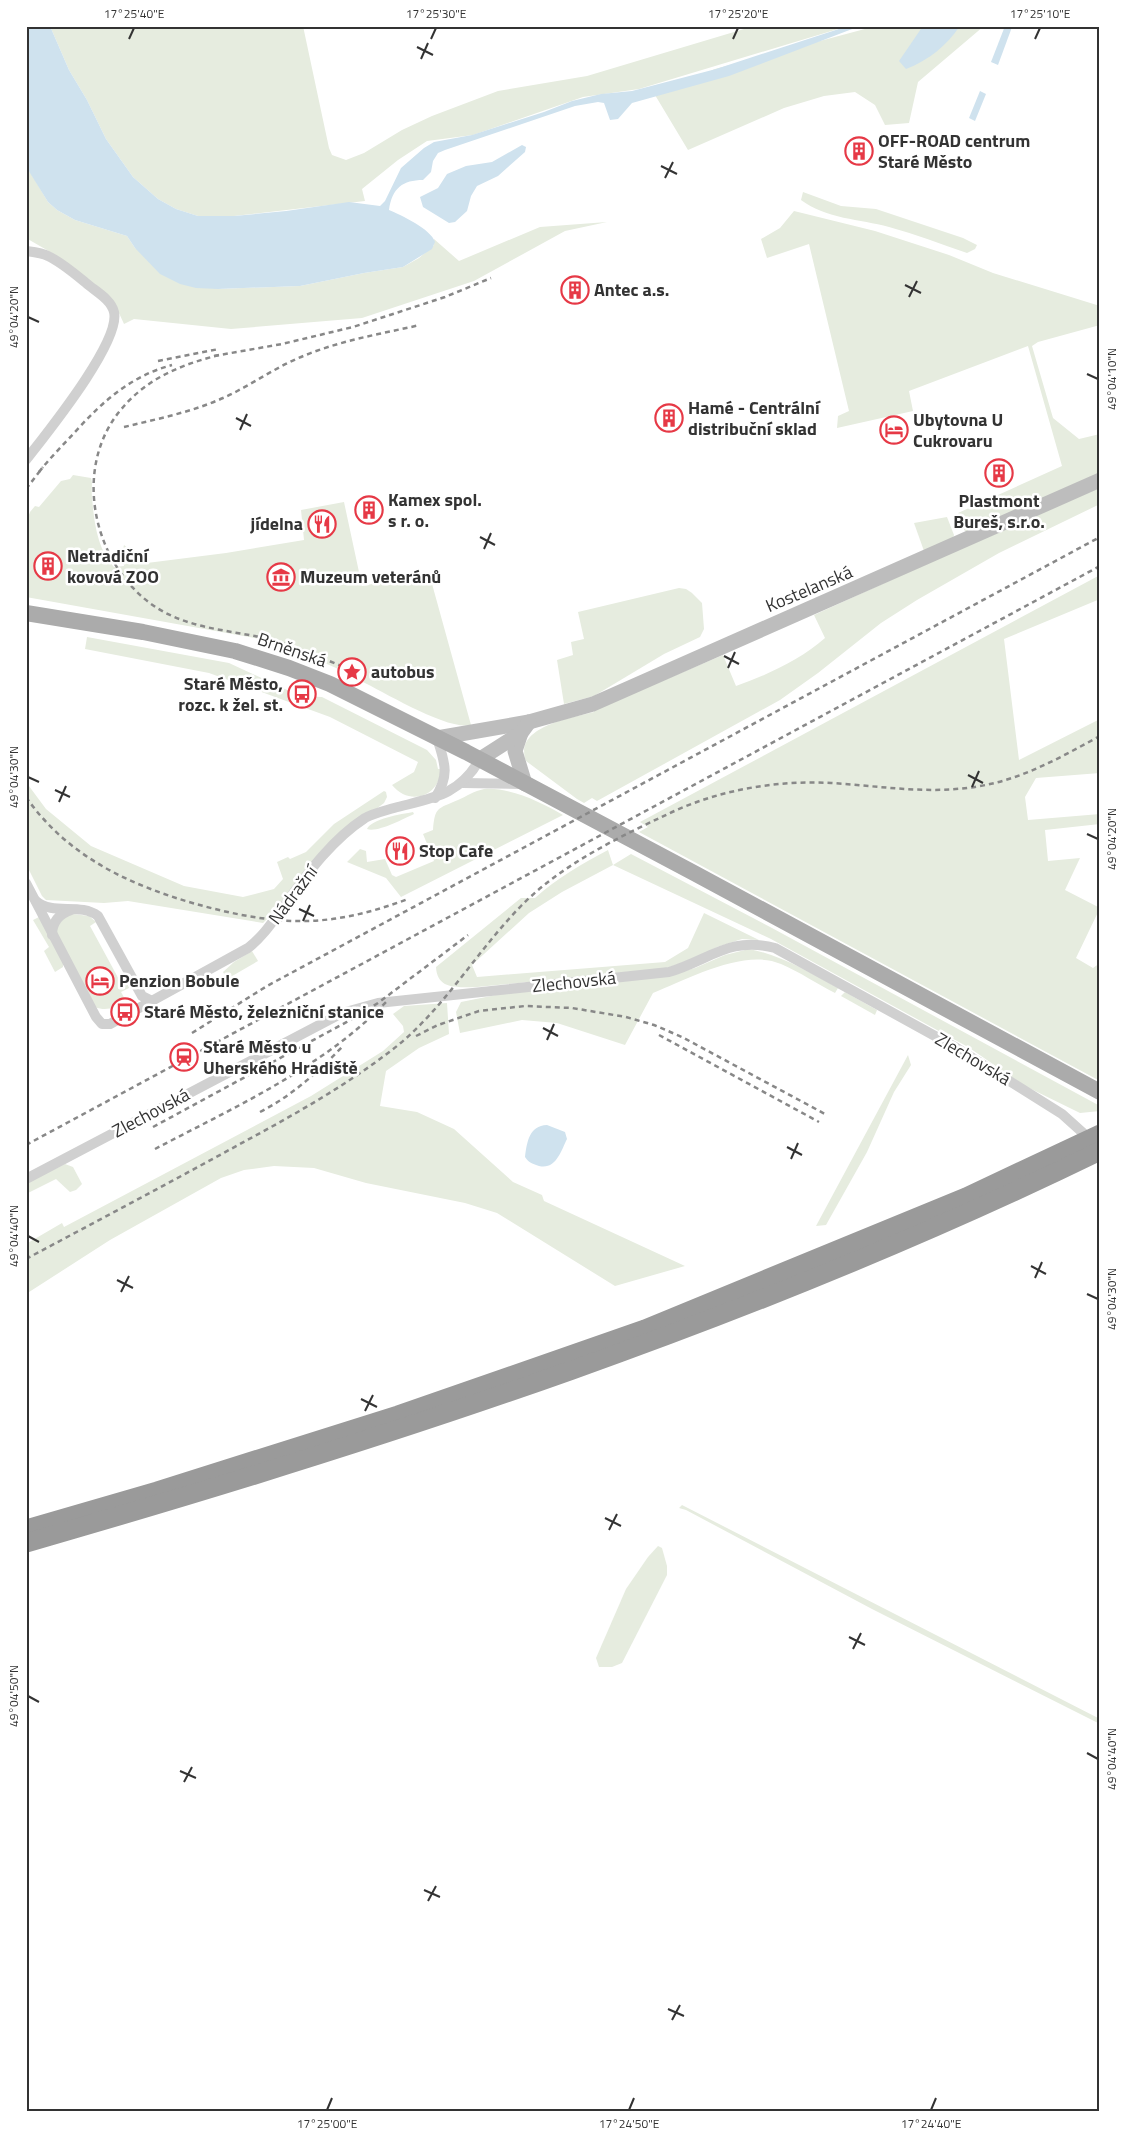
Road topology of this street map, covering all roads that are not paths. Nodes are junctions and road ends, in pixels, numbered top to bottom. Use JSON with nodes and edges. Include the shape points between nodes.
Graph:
{"nodes":[{"id":1,"x":26,"y":251,"type":"edge"},
{"id":2,"x":26,"y":460,"type":"edge"},
{"id":3,"x":1100,"y":480,"type":"edge"},
{"id":4,"x":26,"y":613,"type":"edge"},
{"id":5,"x":498,"y":728,"type":"junction"},
{"id":6,"x":525,"y":728,"type":"junction"},
{"id":7,"x":437,"y":738,"type":"junction"},
{"id":8,"x":480,"y":759,"type":"junction"},
{"id":9,"x":463,"y":783,"type":"junction"},
{"id":10,"x":525,"y":784,"type":"junction"},
{"id":11,"x":435,"y":798,"type":"junction"},
{"id":12,"x":26,"y":883,"type":"edge"},
{"id":13,"x":35,"y":900,"type":"junction"},
{"id":14,"x":72,"y":910,"type":"junction"},
{"id":15,"x":52,"y":935,"type":"junction"},
{"id":16,"x":152,"y":1001,"type":"junction"},
{"id":17,"x":1100,"y":1092,"type":"edge"},
{"id":18,"x":1100,"y":1134,"type":"edge"},
{"id":19,"x":1100,"y":1150,"type":"edge"},
{"id":20,"x":1077,"y":1154,"type":"junction"},
{"id":21,"x":26,"y":1179,"type":"edge"},
{"id":22,"x":26,"y":1529,"type":"edge"},
{"id":23,"x":26,"y":1543,"type":"edge"}],
"edges":[{"from":1,"to":2,"type":"street","via":[[49,256],[83,280],[109,303],[115,321],[108,342],[67,407]]},
{"from":3,"to":6,"type":"main road","name":"Kostelanská","via":[[593,704]]},
{"from":4,"to":7,"type":"main road","name":"Brněnská","via":[[180,639],[265,660],[330,684]]},
{"from":5,"to":6,"type":"main road","name":"Kostelanská"},
{"from":5,"to":7,"type":"main road","name":"Kostelanská"},
{"from":5,"to":8,"type":"main road","via":[[485,741]]},
{"from":6,"to":8,"type":"main road","name":"Kostelanská"},
{"from":6,"to":10,"type":"main road","via":[[515,752]]},
{"from":7,"to":8,"type":"main road","name":"Brněnská"},
{"from":7,"to":11,"type":"street","via":[[446,771]]},
{"from":8,"to":9,"type":"street","name":"Nádražní"},
{"from":8,"to":10,"type":"main road","name":"Brněnská"},
{"from":9,"to":10,"type":"street","name":"Nádražní"},
{"from":9,"to":11,"type":"street","name":"Nádražní"},
{"from":10,"to":17,"type":"main road","name":"Brněnská"},
{"from":11,"to":16,"type":"street","name":"Nádražní","via":[[382,811],[359,823],[318,862],[256,942]]},
{"from":12,"to":13,"type":"street","name":"Nádražní"},
{"from":13,"to":14,"type":"street","via":[[49,908]]},
{"from":13,"to":15,"type":"street","name":"Nádražní"},
{"from":14,"to":15,"type":"street","via":[[59,917]]},
{"from":14,"to":16,"type":"street","via":[[88,911],[98,916],[142,996]]},
{"from":15,"to":16,"type":"street","name":"Nádražní","via":[[97,1020],[110,1024]]},
{"from":18,"to":20,"type":"highway"},
{"from":19,"to":20,"type":"highway"},
{"from":19,"to":21,"type":"street","name":"Zlechovská","via":[[1062,1114],[955,1047],[775,948],[757,943],[740,944],[669,972],[387,1002],[342,1013]]},
{"from":20,"to":22,"type":"highway","via":[[645,1329],[398,1415]]},
{"from":20,"to":23,"type":"highway","via":[[975,1209],[650,1342],[400,1429]]}]}
